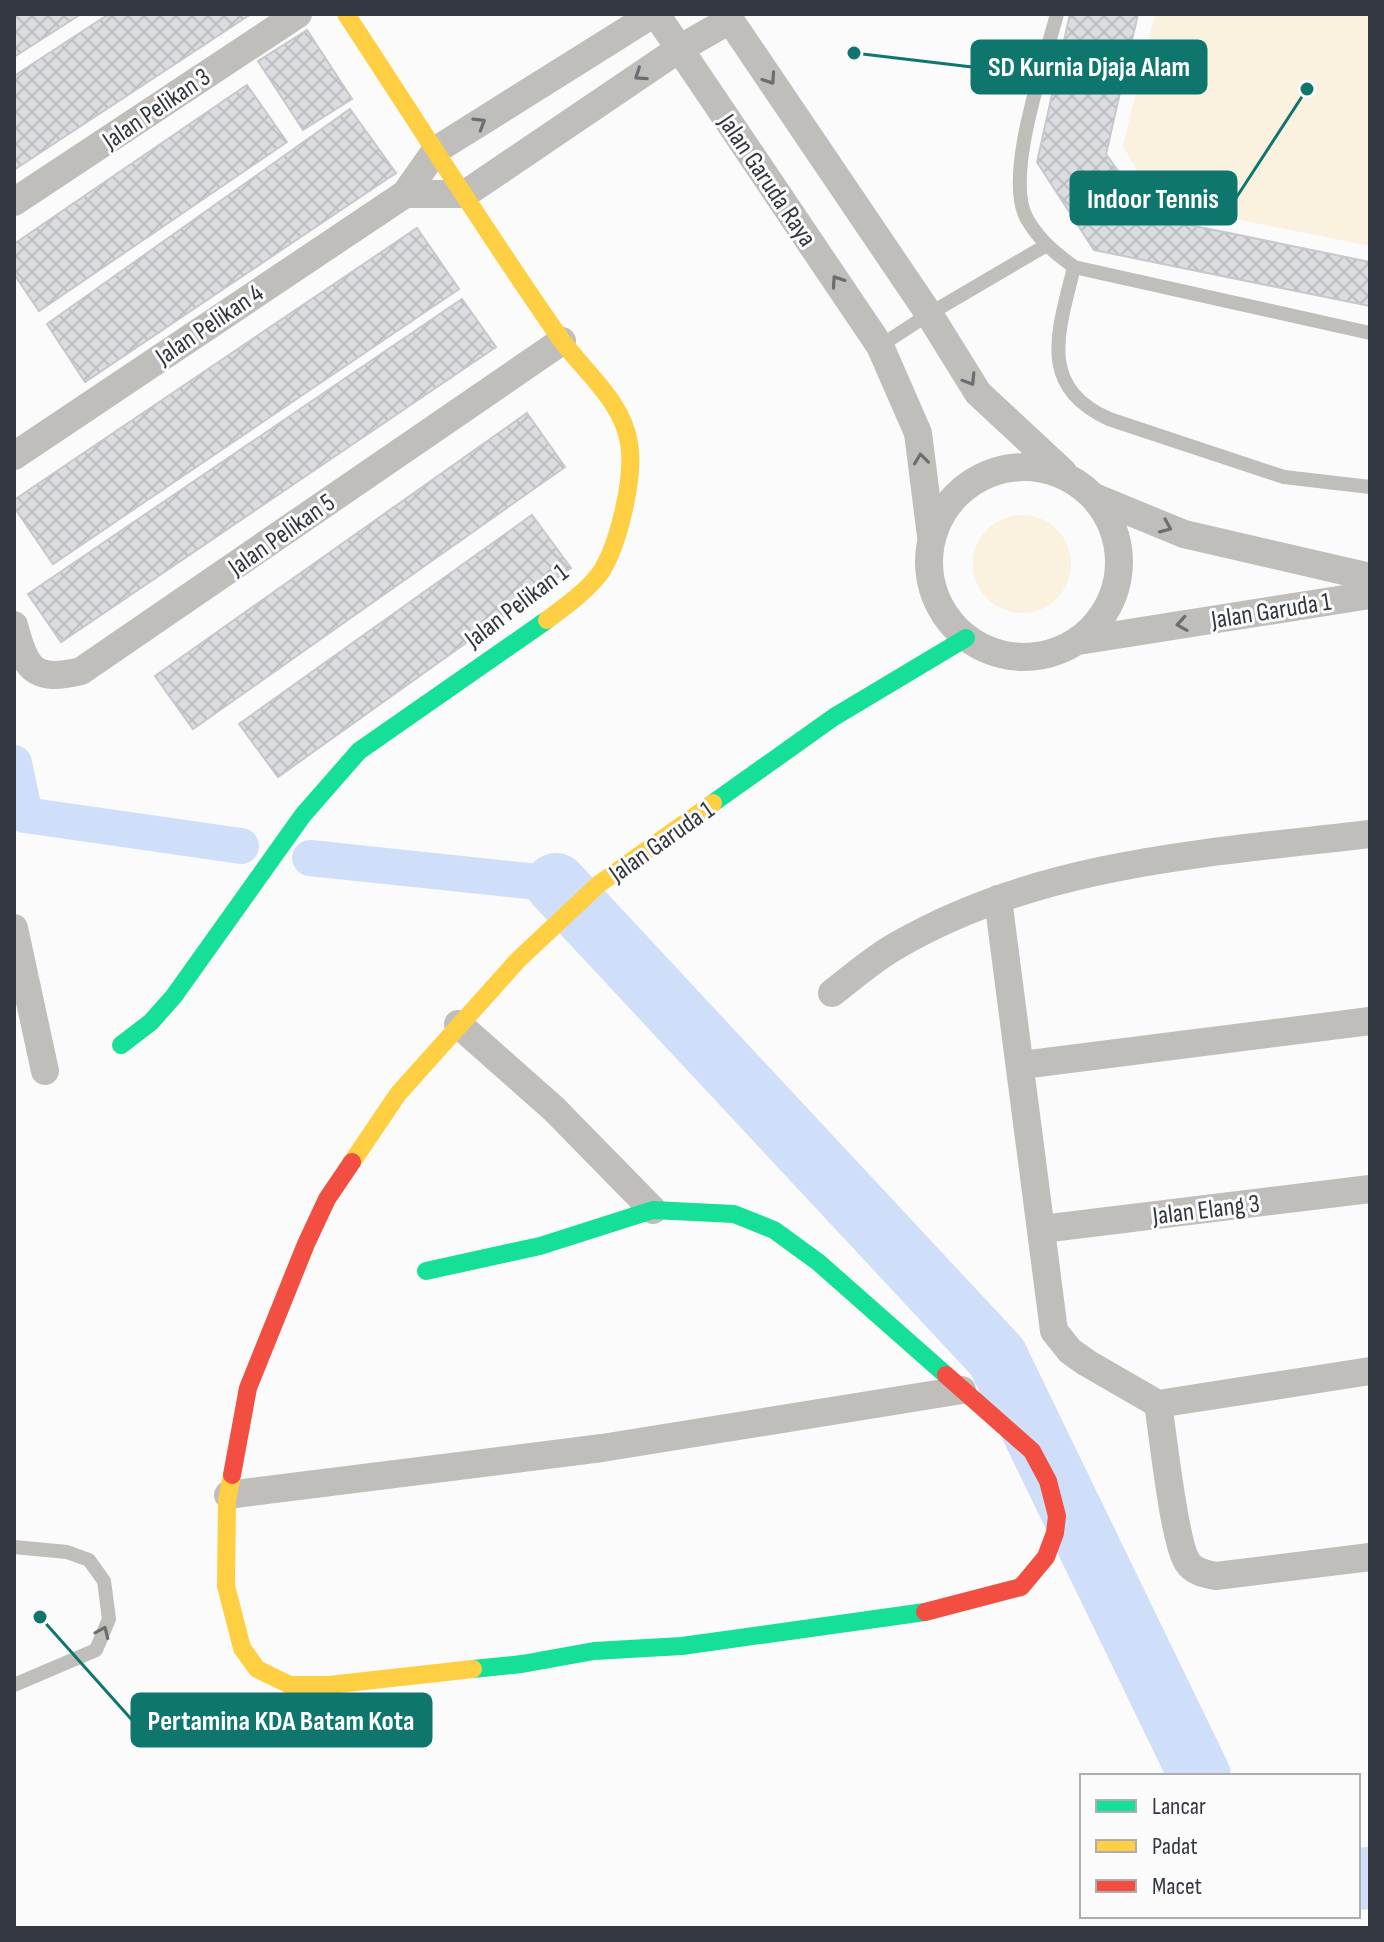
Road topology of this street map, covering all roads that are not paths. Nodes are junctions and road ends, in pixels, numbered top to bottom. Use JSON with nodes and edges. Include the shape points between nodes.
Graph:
{"nodes":[{"id":1,"x":298,"y":14,"type":"edge"},
{"id":2,"x":346,"y":14,"type":"edge"},
{"id":3,"x":654,"y":14,"type":"edge"},
{"id":4,"x":1057,"y":14,"type":"edge"},
{"id":5,"x":728,"y":17,"type":"edge"},
{"id":6,"x":679,"y":49,"type":"junction"},
{"id":7,"x":436,"y":150,"type":"junction"},
{"id":8,"x":405,"y":194,"type":"junction"},
{"id":9,"x":465,"y":194,"type":"junction"},
{"id":10,"x":14,"y":202,"type":"edge"},
{"id":11,"x":1045,"y":246,"type":"junction"},
{"id":12,"x":1074,"y":267,"type":"junction"},
{"id":13,"x":929,"y":314,"type":"junction"},
{"id":14,"x":1370,"y":333,"type":"edge"},
{"id":15,"x":562,"y":341,"type":"junction"},
{"id":16,"x":880,"y":346,"type":"junction"},
{"id":17,"x":14,"y":456,"type":"edge"},
{"id":18,"x":1068,"y":477,"type":"junction"},
{"id":19,"x":1370,"y":487,"type":"edge"},
{"id":20,"x":1094,"y":497,"type":"junction"},
{"id":21,"x":931,"y":537,"type":"junction"},
{"id":22,"x":1370,"y":577,"type":"edge"},
{"id":23,"x":1370,"y":595,"type":"edge"},
{"id":24,"x":14,"y":625,"type":"edge"},
{"id":25,"x":966,"y":638,"type":"junction"},
{"id":26,"x":1078,"y":641,"type":"junction"},
{"id":27,"x":1370,"y":834,"type":"edge"},
{"id":28,"x":998,"y":899,"type":"junction"},
{"id":29,"x":14,"y":928,"type":"edge"},
{"id":30,"x":832,"y":993,"type":"dead end"},
{"id":31,"x":1370,"y":1021,"type":"edge"},
{"id":32,"x":458,"y":1024,"type":"junction"},
{"id":33,"x":121,"y":1045,"type":"dead end"},
{"id":34,"x":1022,"y":1065,"type":"junction"},
{"id":35,"x":45,"y":1071,"type":"dead end"},
{"id":36,"x":1370,"y":1189,"type":"edge"},
{"id":37,"x":653,"y":1210,"type":"junction"},
{"id":38,"x":1042,"y":1229,"type":"junction"},
{"id":39,"x":426,"y":1271,"type":"dead end"},
{"id":40,"x":1370,"y":1371,"type":"edge"},
{"id":41,"x":962,"y":1390,"type":"junction"},
{"id":42,"x":1158,"y":1404,"type":"junction"},
{"id":43,"x":228,"y":1495,"type":"junction"},
{"id":44,"x":14,"y":1547,"type":"edge"},
{"id":45,"x":1370,"y":1557,"type":"edge"},
{"id":46,"x":14,"y":1685,"type":"edge"}],
"edges":[{"from":1,"to":10,"type":"street","name":"Jalan Pelikan 3"},
{"from":2,"to":7,"type":"street","name":"Jalan Pelikan 1"},
{"from":3,"to":6,"type":"street","name":"Jalan Garuda Raya"},
{"from":7,"to":3,"type":"street","one_way":true},
{"from":4,"to":11,"type":"lane","via":[[1019,179],[1025,217]]},
{"from":5,"to":6,"type":"street"},
{"from":5,"to":13,"type":"street","one_way":true},
{"from":6,"to":9,"type":"street","one_way":true},
{"from":16,"to":6,"type":"street","name":"Jalan Garuda Raya","one_way":true},
{"from":7,"to":8,"type":"street"},
{"from":7,"to":9,"type":"street","name":"Jalan Pelikan 1"},
{"from":8,"to":9,"type":"street"},
{"from":8,"to":17,"type":"street","name":"Jalan Pelikan 4"},
{"from":9,"to":15,"type":"street","name":"Jalan Pelikan 1"},
{"from":11,"to":12,"type":"lane"},
{"from":11,"to":13,"type":"lane"},
{"from":12,"to":14,"type":"lane"},
{"from":12,"to":19,"type":"lane","via":[[1058,358],[1081,403],[1109,419],[1284,477]]},
{"from":13,"to":16,"type":"lane"},
{"from":13,"to":18,"type":"street","one_way":true,"via":[[978,393]]},
{"from":15,"to":24,"type":"street","name":"Jalan Pelikan 5","via":[[81,671],[47,674],[30,667]]},
{"from":15,"to":33,"type":"street","name":"Jalan Pelikan 1","via":[[615,405],[629,440],[632,468],[625,505],[601,571],[572,602],[359,751],[303,815],[174,996]]},
{"from":21,"to":16,"type":"street","one_way":true,"via":[[918,433]]},
{"from":18,"to":20,"type":"street"},
{"from":18,"to":21,"type":"street","via":[[1041,468],[1013,467],[986,474],[961,489]]},
{"from":20,"to":22,"type":"street","one_way":true,"via":[[1184,534]]},
{"from":20,"to":26,"type":"street","via":[[1115,534],[1120,556],[1117,588],[1102,617]]},
{"from":21,"to":25,"type":"street","via":[[927,564],[933,593],[945,618]]},
{"from":23,"to":26,"type":"street","name":"Jalan Garuda 1","one_way":true},
{"from":25,"to":26,"type":"street","via":[[991,652],[1019,658],[1051,654]]},
{"from":25,"to":32,"type":"street","name":"Jalan Garuda 1","via":[[834,717],[599,884]]},
{"from":27,"to":28,"type":"street","via":[[1141,861]]},
{"from":28,"to":30,"type":"street","via":[[894,947]]},
{"from":28,"to":34,"type":"street"},
{"from":29,"to":35,"type":"street"},
{"from":31,"to":34,"type":"street"},
{"from":32,"to":37,"type":"street","via":[[554,1109]]},
{"from":32,"to":43,"type":"street","name":"Jalan Garuda 1","via":[[398,1094],[327,1199],[248,1388]]},
{"from":34,"to":38,"type":"street"},
{"from":36,"to":38,"type":"street","name":"Jalan Elang 3"},
{"from":37,"to":39,"type":"street","via":[[540,1246]]},
{"from":37,"to":41,"type":"street","name":"Jalan Garuda 1","via":[[734,1214],[774,1230],[818,1262]]},
{"from":38,"to":42,"type":"street","via":[[1054,1331],[1087,1363]]},
{"from":40,"to":42,"type":"street"},
{"from":41,"to":43,"type":"street","via":[[602,1448]]},
{"from":41,"to":43,"type":"street","name":"Jalan Garuda 1","via":[[1032,1451],[1048,1481],[1057,1516],[1055,1533],[1046,1557],[1021,1587],[927,1612],[682,1646],[290,1685],[257,1669],[242,1648],[226,1586]]},
{"from":42,"to":45,"type":"street","via":[[1178,1531],[1189,1565],[1216,1576]]},
{"from":46,"to":44,"type":"lane","one_way":true,"via":[[96,1650],[109,1619],[104,1581],[89,1560],[67,1552]]}]}
